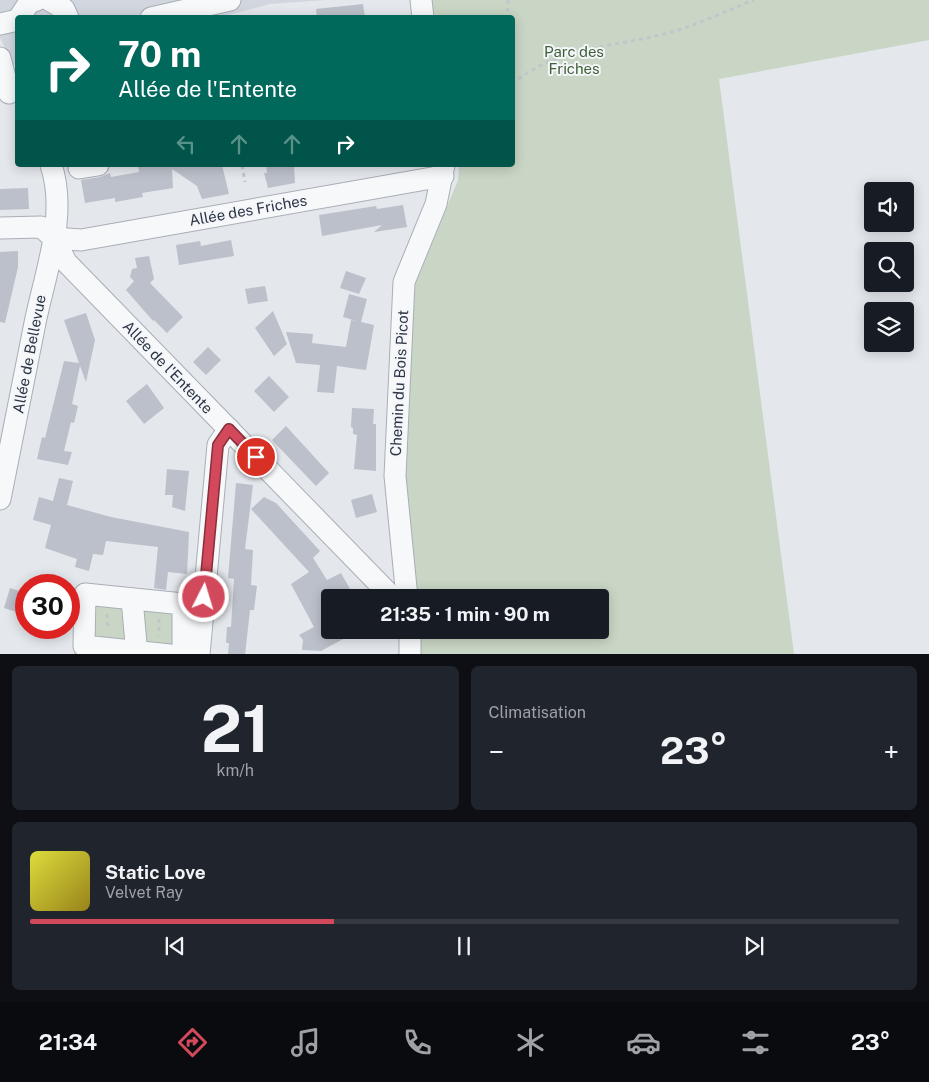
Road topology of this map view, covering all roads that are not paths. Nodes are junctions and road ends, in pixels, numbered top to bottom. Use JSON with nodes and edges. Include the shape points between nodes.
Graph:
{"nodes":[{"id":1,"x":37,"y":0,"type":"edge"},
{"id":2,"x":49,"y":0,"type":"edge"},
{"id":3,"x":230,"y":0,"type":"edge"},
{"id":4,"x":422,"y":0,"type":"edge"},
{"id":5,"x":194,"y":4,"type":"edge"},
{"id":6,"x":20,"y":15,"type":"edge"},
{"id":7,"x":67,"y":15,"type":"edge"},
{"id":8,"x":160,"y":15,"type":"edge"},
{"id":9,"x":422,"y":15,"type":"edge"},
{"id":10,"x":15,"y":19,"type":"edge"},
{"id":11,"x":0,"y":24,"type":"edge"},
{"id":12,"x":0,"y":58,"type":"edge"},
{"id":13,"x":11,"y":91,"type":"edge"},
{"id":14,"x":52,"y":167,"type":"edge"},
{"id":15,"x":443,"y":170,"type":"edge"},
{"id":16,"x":387,"y":175,"type":"edge"},
{"id":17,"x":0,"y":228,"type":"edge"},
{"id":18,"x":54,"y":238,"type":"junction"},
{"id":19,"x":229,"y":429,"type":"junction"},
{"id":20,"x":0,"y":499,"type":"edge"},
{"id":21,"x":384,"y":589,"type":"edge"},
{"id":22,"x":406,"y":589,"type":"edge"},
{"id":23,"x":132,"y":599,"type":"junction"},
{"id":24,"x":410,"y":639,"type":"edge"},
{"id":25,"x":137,"y":653,"type":"edge"},
{"id":26,"x":165,"y":654,"type":"edge"},
{"id":27,"x":183,"y":654,"type":"edge"},
{"id":28,"x":199,"y":654,"type":"edge"},
{"id":29,"x":410,"y":654,"type":"edge"}],
"edges":[{"from":1,"to":6,"type":"street","via":[[29,3]]},
{"from":2,"to":7,"type":"street","via":[[64,9]]},
{"from":3,"to":5,"type":"street"},
{"from":4,"to":9,"type":"street"},
{"from":5,"to":8,"type":"street"},
{"from":10,"to":11,"type":"street"},
{"from":12,"to":13,"type":"street"},
{"from":14,"to":18,"type":"street","name":"Allée de Bellevue","via":[[56,184]]},
{"from":15,"to":16,"type":"street","name":"Allée des Friches"},
{"from":15,"to":22,"type":"street","name":"Chemin du Bois Picot","via":[[436,204],[404,282],[395,476]]},
{"from":16,"to":18,"type":"street","name":"Allée des Friches","via":[[81,240]]},
{"from":17,"to":18,"type":"street","via":[[41,227]]},
{"from":18,"to":19,"type":"street","name":"Allée de l'Entente","via":[[66,262]]},
{"from":18,"to":20,"type":"street","name":"Allée de Bellevue"},
{"from":19,"to":21,"type":"street","name":"Allée de l'Entente"},
{"from":19,"to":28,"type":"street","via":[[218,445]]},
{"from":23,"to":25,"type":"street"},
{"from":23,"to":25,"type":"street","via":[[85,594],[84,646]]},
{"from":23,"to":27,"type":"street","via":[[183,604]]},
{"from":24,"to":29,"type":"street"},
{"from":25,"to":26,"type":"street"}]}
